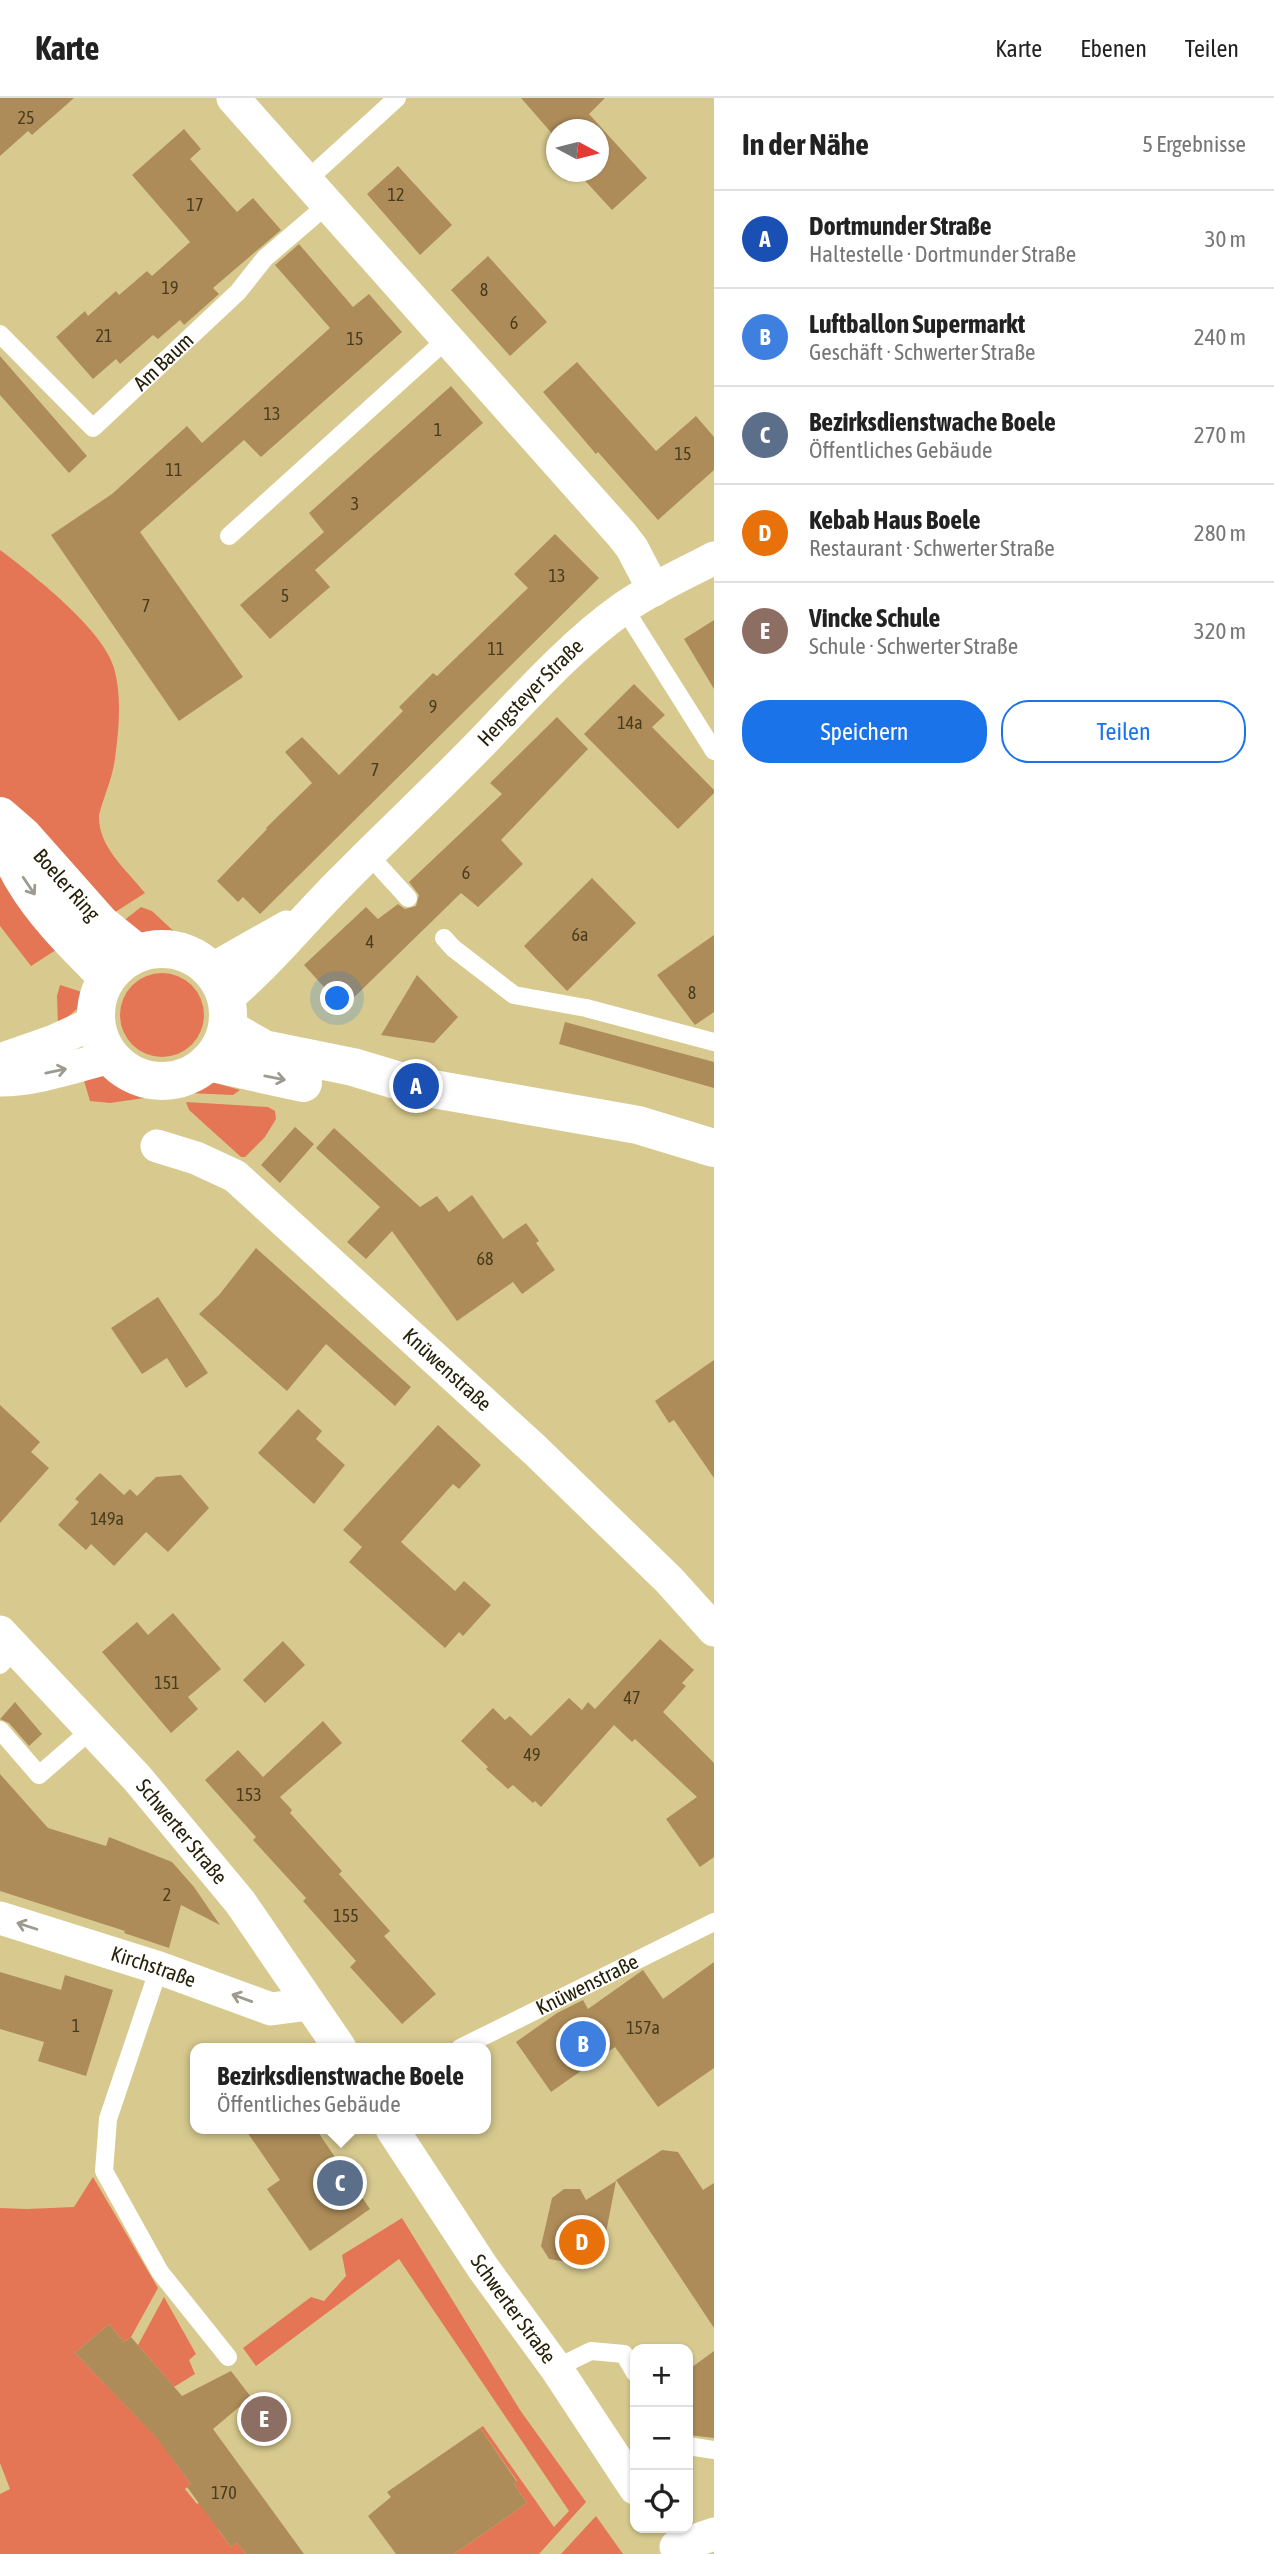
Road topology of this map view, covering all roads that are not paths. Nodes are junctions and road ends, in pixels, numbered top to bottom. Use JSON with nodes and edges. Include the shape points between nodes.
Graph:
{"nodes":[{"id":1,"x":233,"y":98,"type":"edge"},
{"id":2,"x":397,"y":98,"type":"edge"},
{"id":3,"x":318,"y":192,"type":"junction"},
{"id":4,"x":0,"y":334,"type":"edge"},
{"id":5,"x":448,"y":338,"type":"junction"},
{"id":6,"x":229,"y":536,"type":"dead end"},
{"id":7,"x":714,"y":558,"type":"edge"},
{"id":8,"x":654,"y":590,"type":"junction"},
{"id":9,"x":624,"y":608,"type":"junction"},
{"id":10,"x":714,"y":751,"type":"edge"},
{"id":11,"x":0,"y":816,"type":"edge"},
{"id":12,"x":0,"y":825,"type":"edge"},
{"id":13,"x":368,"y":854,"type":"junction"},
{"id":14,"x":408,"y":898,"type":"dead end"},
{"id":15,"x":444,"y":938,"type":"dead end"},
{"id":16,"x":137,"y":953,"type":"junction"},
{"id":17,"x":107,"y":977,"type":"junction"},
{"id":18,"x":221,"y":999,"type":"junction"},
{"id":19,"x":96,"y":1021,"type":"junction"},
{"id":20,"x":714,"y":1042,"type":"edge"},
{"id":21,"x":111,"y":1057,"type":"junction"},
{"id":22,"x":0,"y":1060,"type":"edge"},
{"id":23,"x":208,"y":1062,"type":"junction"},
{"id":24,"x":0,"y":1080,"type":"edge"},
{"id":25,"x":416,"y":1086,"type":"junction"},
{"id":26,"x":157,"y":1146,"type":"dead end"},
{"id":27,"x":714,"y":1148,"type":"edge"},
{"id":28,"x":714,"y":1630,"type":"edge"},
{"id":29,"x":5,"y":1648,"type":"edge"},
{"id":30,"x":92,"y":1729,"type":"junction"},
{"id":31,"x":0,"y":1730,"type":"edge"},
{"id":32,"x":0,"y":1918,"type":"edge"},
{"id":33,"x":714,"y":1922,"type":"edge"},
{"id":34,"x":159,"y":1968,"type":"junction"},
{"id":35,"x":309,"y":2004,"type":"junction"},
{"id":36,"x":336,"y":2043,"type":"edge"},
{"id":37,"x":470,"y":2043,"type":"edge"},
{"id":38,"x":395,"y":2134,"type":"edge"},
{"id":39,"x":228,"y":2357,"type":"dead end"},
{"id":40,"x":630,"y":2364,"type":"edge"},
{"id":41,"x":556,"y":2368,"type":"junction"},
{"id":42,"x":693,"y":2447,"type":"edge"},
{"id":43,"x":714,"y":2449,"type":"edge"},
{"id":44,"x":630,"y":2480,"type":"edge"},
{"id":45,"x":714,"y":2534,"type":"edge"},
{"id":46,"x":673,"y":2543,"type":"edge"}],
"edges":[{"from":1,"to":3,"type":"street"},
{"from":2,"to":3,"type":"lane","name":"Am Baum"},
{"from":3,"to":4,"type":"lane","name":"Am Baum","via":[[238,292],[93,428]]},
{"from":3,"to":5,"type":"street"},
{"from":5,"to":6,"type":"lane"},
{"from":5,"to":8,"type":"street","via":[[622,535]]},
{"from":7,"to":8,"type":"street","name":"Hengsteyer Straße"},
{"from":8,"to":9,"type":"street","name":"Hengsteyer Straße"},
{"from":9,"to":10,"type":"lane"},
{"from":9,"to":13,"type":"street","name":"Hengsteyer Straße","via":[[537,685]]},
{"from":11,"to":16,"type":"main road","name":"Boeler Ring","via":[[101,924]]},
{"from":12,"to":17,"type":"main road","name":"Boeler Ring","one_way":true,"via":[[25,883]]},
{"from":13,"to":14,"type":"lane"},
{"from":13,"to":18,"type":"street","name":"Hengsteyer Straße","via":[[252,977]]},
{"from":15,"to":20,"type":"lane","via":[[514,995],[586,1008]]},
{"from":16,"to":17,"type":"main road"},
{"from":16,"to":18,"type":"main road","via":[[180,951],[202,962]]},
{"from":17,"to":19,"type":"main road","via":[[98,995]]},
{"from":18,"to":23,"type":"main road","via":[[222,1042]]},
{"from":18,"to":25,"type":"main road","via":[[264,1049],[353,1067]]},
{"from":19,"to":21,"type":"main road"},
{"from":19,"to":22,"type":"street"},
{"from":21,"to":23,"type":"main road","via":[[127,1071],[156,1081],[190,1075]]},
{"from":24,"to":21,"type":"street","one_way":true},
{"from":23,"to":25,"type":"main road","one_way":true,"via":[[349,1090]]},
{"from":25,"to":27,"type":"main road","via":[[638,1125]]},
{"from":26,"to":28,"type":"street","name":"Knüwenstraße","via":[[235,1177],[535,1450]]},
{"from":29,"to":30,"type":"street","name":"Schwerter Straße"},
{"from":30,"to":31,"type":"lane","via":[[40,1774]]},
{"from":30,"to":35,"type":"street","name":"Schwerter Straße","via":[[240,1902]]},
{"from":34,"to":32,"type":"street","name":"Kirchstraße","one_way":true},
{"from":33,"to":37,"type":"lane","name":"Knüwenstraße"},
{"from":35,"to":34,"type":"street","name":"Kirchstraße","one_way":true,"via":[[271,2009]]},
{"from":34,"to":39,"type":"lane","via":[[108,2119],[104,2171],[160,2272]]},
{"from":35,"to":36,"type":"street","name":"Schwerter Straße"},
{"from":38,"to":41,"type":"street","name":"Schwerter Straße","via":[[483,2268]]},
{"from":40,"to":41,"type":"lane","via":[[624,2354],[591,2351]]},
{"from":41,"to":44,"type":"street","name":"Schwerter Straße"},
{"from":42,"to":43,"type":"lane"},
{"from":45,"to":46,"type":"street"}]}
